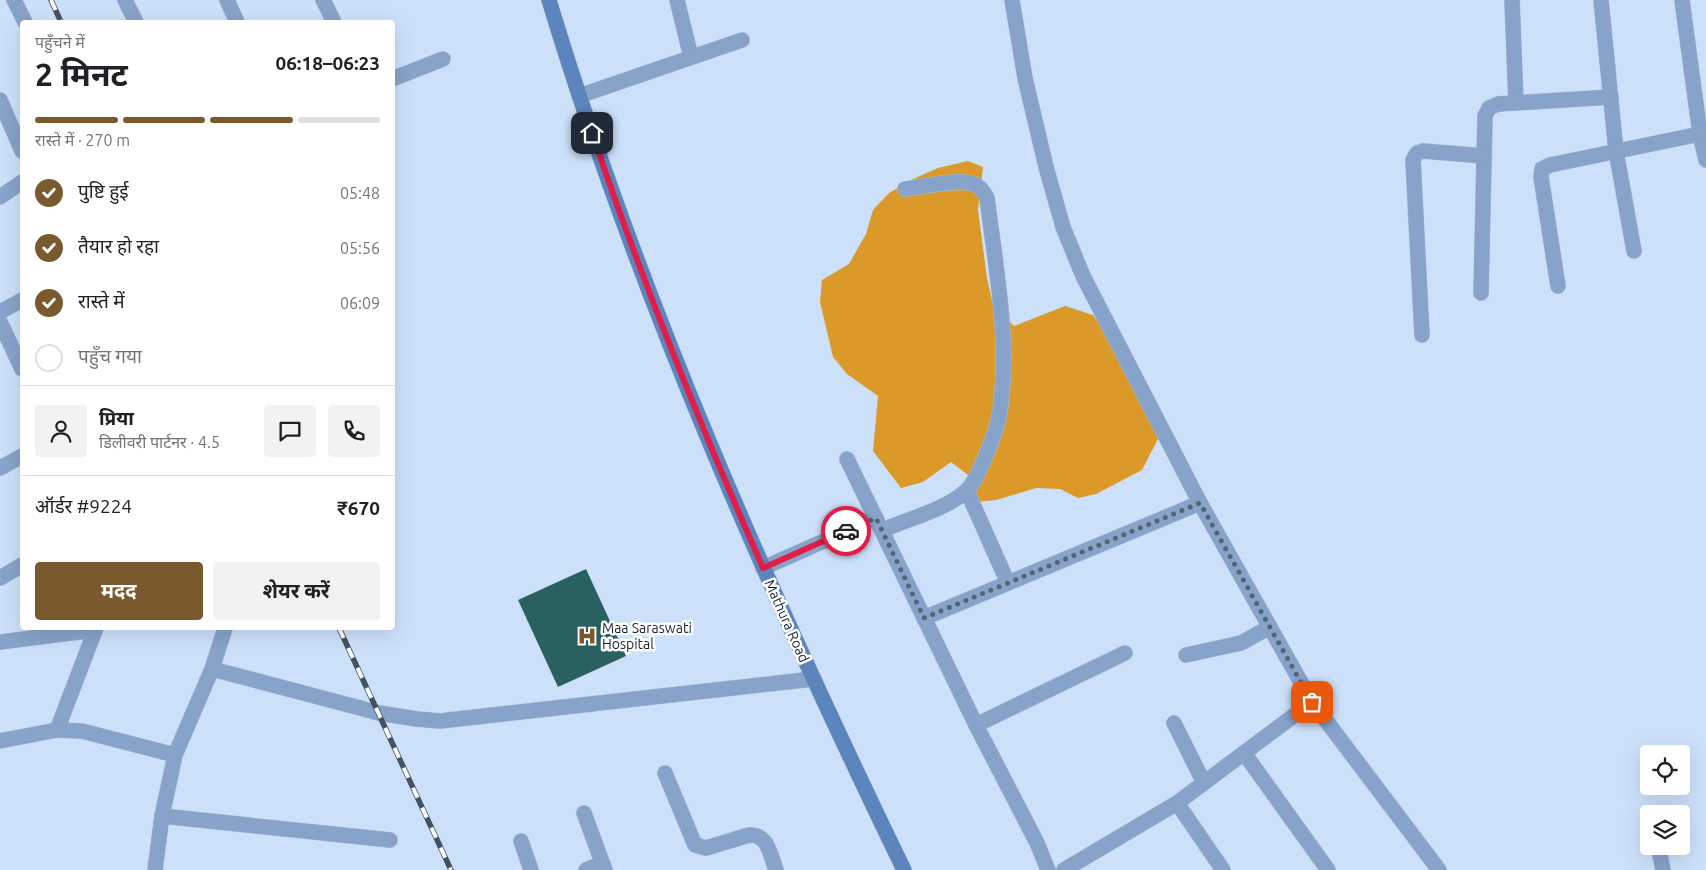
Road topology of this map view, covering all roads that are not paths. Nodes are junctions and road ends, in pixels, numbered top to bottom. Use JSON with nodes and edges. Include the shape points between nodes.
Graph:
{"nodes":[{"id":1,"x":14,"y":0,"type":"edge"},
{"id":2,"x":125,"y":0,"type":"edge"},
{"id":3,"x":227,"y":0,"type":"edge"},
{"id":4,"x":323,"y":0,"type":"edge"},
{"id":5,"x":549,"y":0,"type":"edge"},
{"id":6,"x":677,"y":0,"type":"edge"},
{"id":7,"x":1012,"y":0,"type":"edge"},
{"id":8,"x":1512,"y":0,"type":"edge"},
{"id":9,"x":1601,"y":0,"type":"edge"},
{"id":10,"x":1682,"y":0,"type":"edge"},
{"id":11,"x":24,"y":20,"type":"edge"},
{"id":12,"x":135,"y":20,"type":"edge"},
{"id":13,"x":236,"y":20,"type":"edge"},
{"id":14,"x":333,"y":20,"type":"edge"},
{"id":15,"x":742,"y":40,"type":"dead end"},
{"id":16,"x":443,"y":58,"type":"dead end"},
{"id":17,"x":691,"y":58,"type":"junction"},
{"id":18,"x":395,"y":78,"type":"edge"},
{"id":19,"x":579,"y":96,"type":"junction"},
{"id":20,"x":1611,"y":97,"type":"junction"},
{"id":21,"x":0,"y":100,"type":"edge"},
{"id":22,"x":1516,"y":103,"type":"junction"},
{"id":23,"x":1700,"y":134,"type":"junction"},
{"id":24,"x":20,"y":146,"type":"edge"},
{"id":25,"x":1616,"y":151,"type":"junction"},
{"id":26,"x":1484,"y":156,"type":"junction"},
{"id":27,"x":1706,"y":160,"type":"edge"},
{"id":28,"x":20,"y":183,"type":"edge"},
{"id":29,"x":905,"y":189,"type":"dead end"},
{"id":30,"x":0,"y":197,"type":"edge"},
{"id":31,"x":1634,"y":251,"type":"dead end"},
{"id":32,"x":1558,"y":286,"type":"dead end"},
{"id":33,"x":1481,"y":293,"type":"dead end"},
{"id":34,"x":20,"y":301,"type":"edge"},
{"id":35,"x":0,"y":312,"type":"edge"},
{"id":36,"x":0,"y":322,"type":"edge"},
{"id":37,"x":1422,"y":335,"type":"dead end"},
{"id":38,"x":20,"y":365,"type":"edge"},
{"id":39,"x":20,"y":457,"type":"edge"},
{"id":40,"x":847,"y":459,"type":"dead end"},
{"id":41,"x":0,"y":468,"type":"edge"},
{"id":42,"x":967,"y":491,"type":"junction"},
{"id":43,"x":1200,"y":503,"type":"junction"},
{"id":44,"x":879,"y":524,"type":"junction"},
{"id":45,"x":20,"y":565,"type":"edge"},
{"id":46,"x":763,"y":568,"type":"junction"},
{"id":47,"x":0,"y":578,"type":"edge"},
{"id":48,"x":1008,"y":583,"type":"junction"},
{"id":49,"x":924,"y":618,"type":"junction"},
{"id":50,"x":1270,"y":627,"type":"junction"},
{"id":51,"x":89,"y":630,"type":"edge"},
{"id":52,"x":96,"y":630,"type":"edge"},
{"id":53,"x":224,"y":630,"type":"edge"},
{"id":54,"x":0,"y":642,"type":"edge"},
{"id":55,"x":1125,"y":653,"type":"dead end"},
{"id":56,"x":1186,"y":655,"type":"dead end"},
{"id":57,"x":212,"y":669,"type":"junction"},
{"id":58,"x":812,"y":679,"type":"junction"},
{"id":59,"x":1312,"y":702,"type":"junction"},
{"id":60,"x":1174,"y":723,"type":"dead end"},
{"id":61,"x":976,"y":725,"type":"junction"},
{"id":62,"x":57,"y":730,"type":"junction"},
{"id":63,"x":0,"y":741,"type":"edge"},
{"id":64,"x":1244,"y":753,"type":"junction"},
{"id":65,"x":175,"y":755,"type":"junction"},
{"id":66,"x":665,"y":774,"type":"dead end"},
{"id":67,"x":1204,"y":783,"type":"junction"},
{"id":68,"x":1177,"y":803,"type":"junction"},
{"id":69,"x":584,"y":813,"type":"dead end"},
{"id":70,"x":162,"y":816,"type":"junction"},
{"id":71,"x":390,"y":840,"type":"dead end"},
{"id":72,"x":521,"y":841,"type":"dead end"},
{"id":73,"x":1660,"y":855,"type":"edge"},
{"id":74,"x":605,"y":868,"type":"edge"},
{"id":75,"x":156,"y":870,"type":"edge"},
{"id":76,"x":531,"y":870,"type":"edge"},
{"id":77,"x":586,"y":870,"type":"edge"},
{"id":78,"x":776,"y":870,"type":"edge"},
{"id":79,"x":904,"y":870,"type":"edge"},
{"id":80,"x":1048,"y":870,"type":"edge"},
{"id":81,"x":1064,"y":870,"type":"edge"},
{"id":82,"x":1223,"y":870,"type":"edge"},
{"id":83,"x":1328,"y":870,"type":"edge"},
{"id":84,"x":1439,"y":870,"type":"edge"},
{"id":85,"x":1663,"y":870,"type":"edge"}],
"edges":[{"from":1,"to":11,"type":"street"},
{"from":2,"to":12,"type":"street"},
{"from":3,"to":13,"type":"street"},
{"from":4,"to":14,"type":"street"},
{"from":5,"to":19,"type":"main road","name":"Mathura Road"},
{"from":6,"to":17,"type":"street"},
{"from":7,"to":43,"type":"street","via":[[1025,78],[1063,227],[1083,276]]},
{"from":8,"to":22,"type":"street"},
{"from":9,"to":20,"type":"street"},
{"from":10,"to":23,"type":"street"},
{"from":15,"to":17,"type":"street"},
{"from":16,"to":18,"type":"street"},
{"from":17,"to":19,"type":"street"},
{"from":19,"to":46,"type":"main road","name":"Mathura Road","via":[[640,272]]},
{"from":20,"to":22,"type":"street"},
{"from":20,"to":25,"type":"street"},
{"from":21,"to":24,"type":"street"},
{"from":22,"to":26,"type":"street","via":[[1498,104],[1489,108],[1484,116]]},
{"from":23,"to":25,"type":"street"},
{"from":23,"to":27,"type":"street"},
{"from":25,"to":31,"type":"street"},
{"from":25,"to":32,"type":"street","via":[[1542,169]]},
{"from":26,"to":33,"type":"street"},
{"from":26,"to":37,"type":"street","via":[[1423,151],[1417,153],[1413,160]]},
{"from":28,"to":30,"type":"street"},
{"from":29,"to":42,"type":"street","via":[[959,182],[982,189],[987,198],[1002,318],[1001,395],[999,418],[991,442]]},
{"from":34,"to":35,"type":"street"},
{"from":36,"to":38,"type":"street"},
{"from":39,"to":41,"type":"street"},
{"from":40,"to":44,"type":"street"},
{"from":42,"to":44,"type":"street","via":[[953,501]]},
{"from":42,"to":48,"type":"street"},
{"from":43,"to":48,"type":"street"},
{"from":43,"to":50,"type":"street"},
{"from":44,"to":46,"type":"street"},
{"from":44,"to":49,"type":"street"},
{"from":45,"to":47,"type":"street"},
{"from":46,"to":58,"type":"main road","name":"Mathura Road"},
{"from":48,"to":49,"type":"street"},
{"from":49,"to":61,"type":"street"},
{"from":50,"to":56,"type":"street","via":[[1241,643]]},
{"from":50,"to":59,"type":"street"},
{"from":51,"to":54,"type":"street"},
{"from":52,"to":62,"type":"street"},
{"from":53,"to":57,"type":"street"},
{"from":55,"to":61,"type":"street"},
{"from":57,"to":58,"type":"street","via":[[379,713],[440,721]]},
{"from":57,"to":65,"type":"street"},
{"from":58,"to":79,"type":"main road","name":"Mathura Road"},
{"from":59,"to":64,"type":"street"},
{"from":59,"to":84,"type":"street"},
{"from":60,"to":67,"type":"street"},
{"from":61,"to":80,"type":"street"},
{"from":62,"to":63,"type":"street"},
{"from":62,"to":65,"type":"street","via":[[82,731]]},
{"from":64,"to":67,"type":"street"},
{"from":64,"to":83,"type":"street"},
{"from":65,"to":70,"type":"street"},
{"from":66,"to":78,"type":"street","via":[[695,845],[706,848],[756,835],[767,844]]},
{"from":67,"to":68,"type":"street"},
{"from":68,"to":81,"type":"street"},
{"from":68,"to":82,"type":"street"},
{"from":69,"to":74,"type":"street"},
{"from":70,"to":71,"type":"street"},
{"from":70,"to":75,"type":"street"},
{"from":72,"to":76,"type":"street"},
{"from":73,"to":85,"type":"street"},
{"from":74,"to":77,"type":"street"}]}
